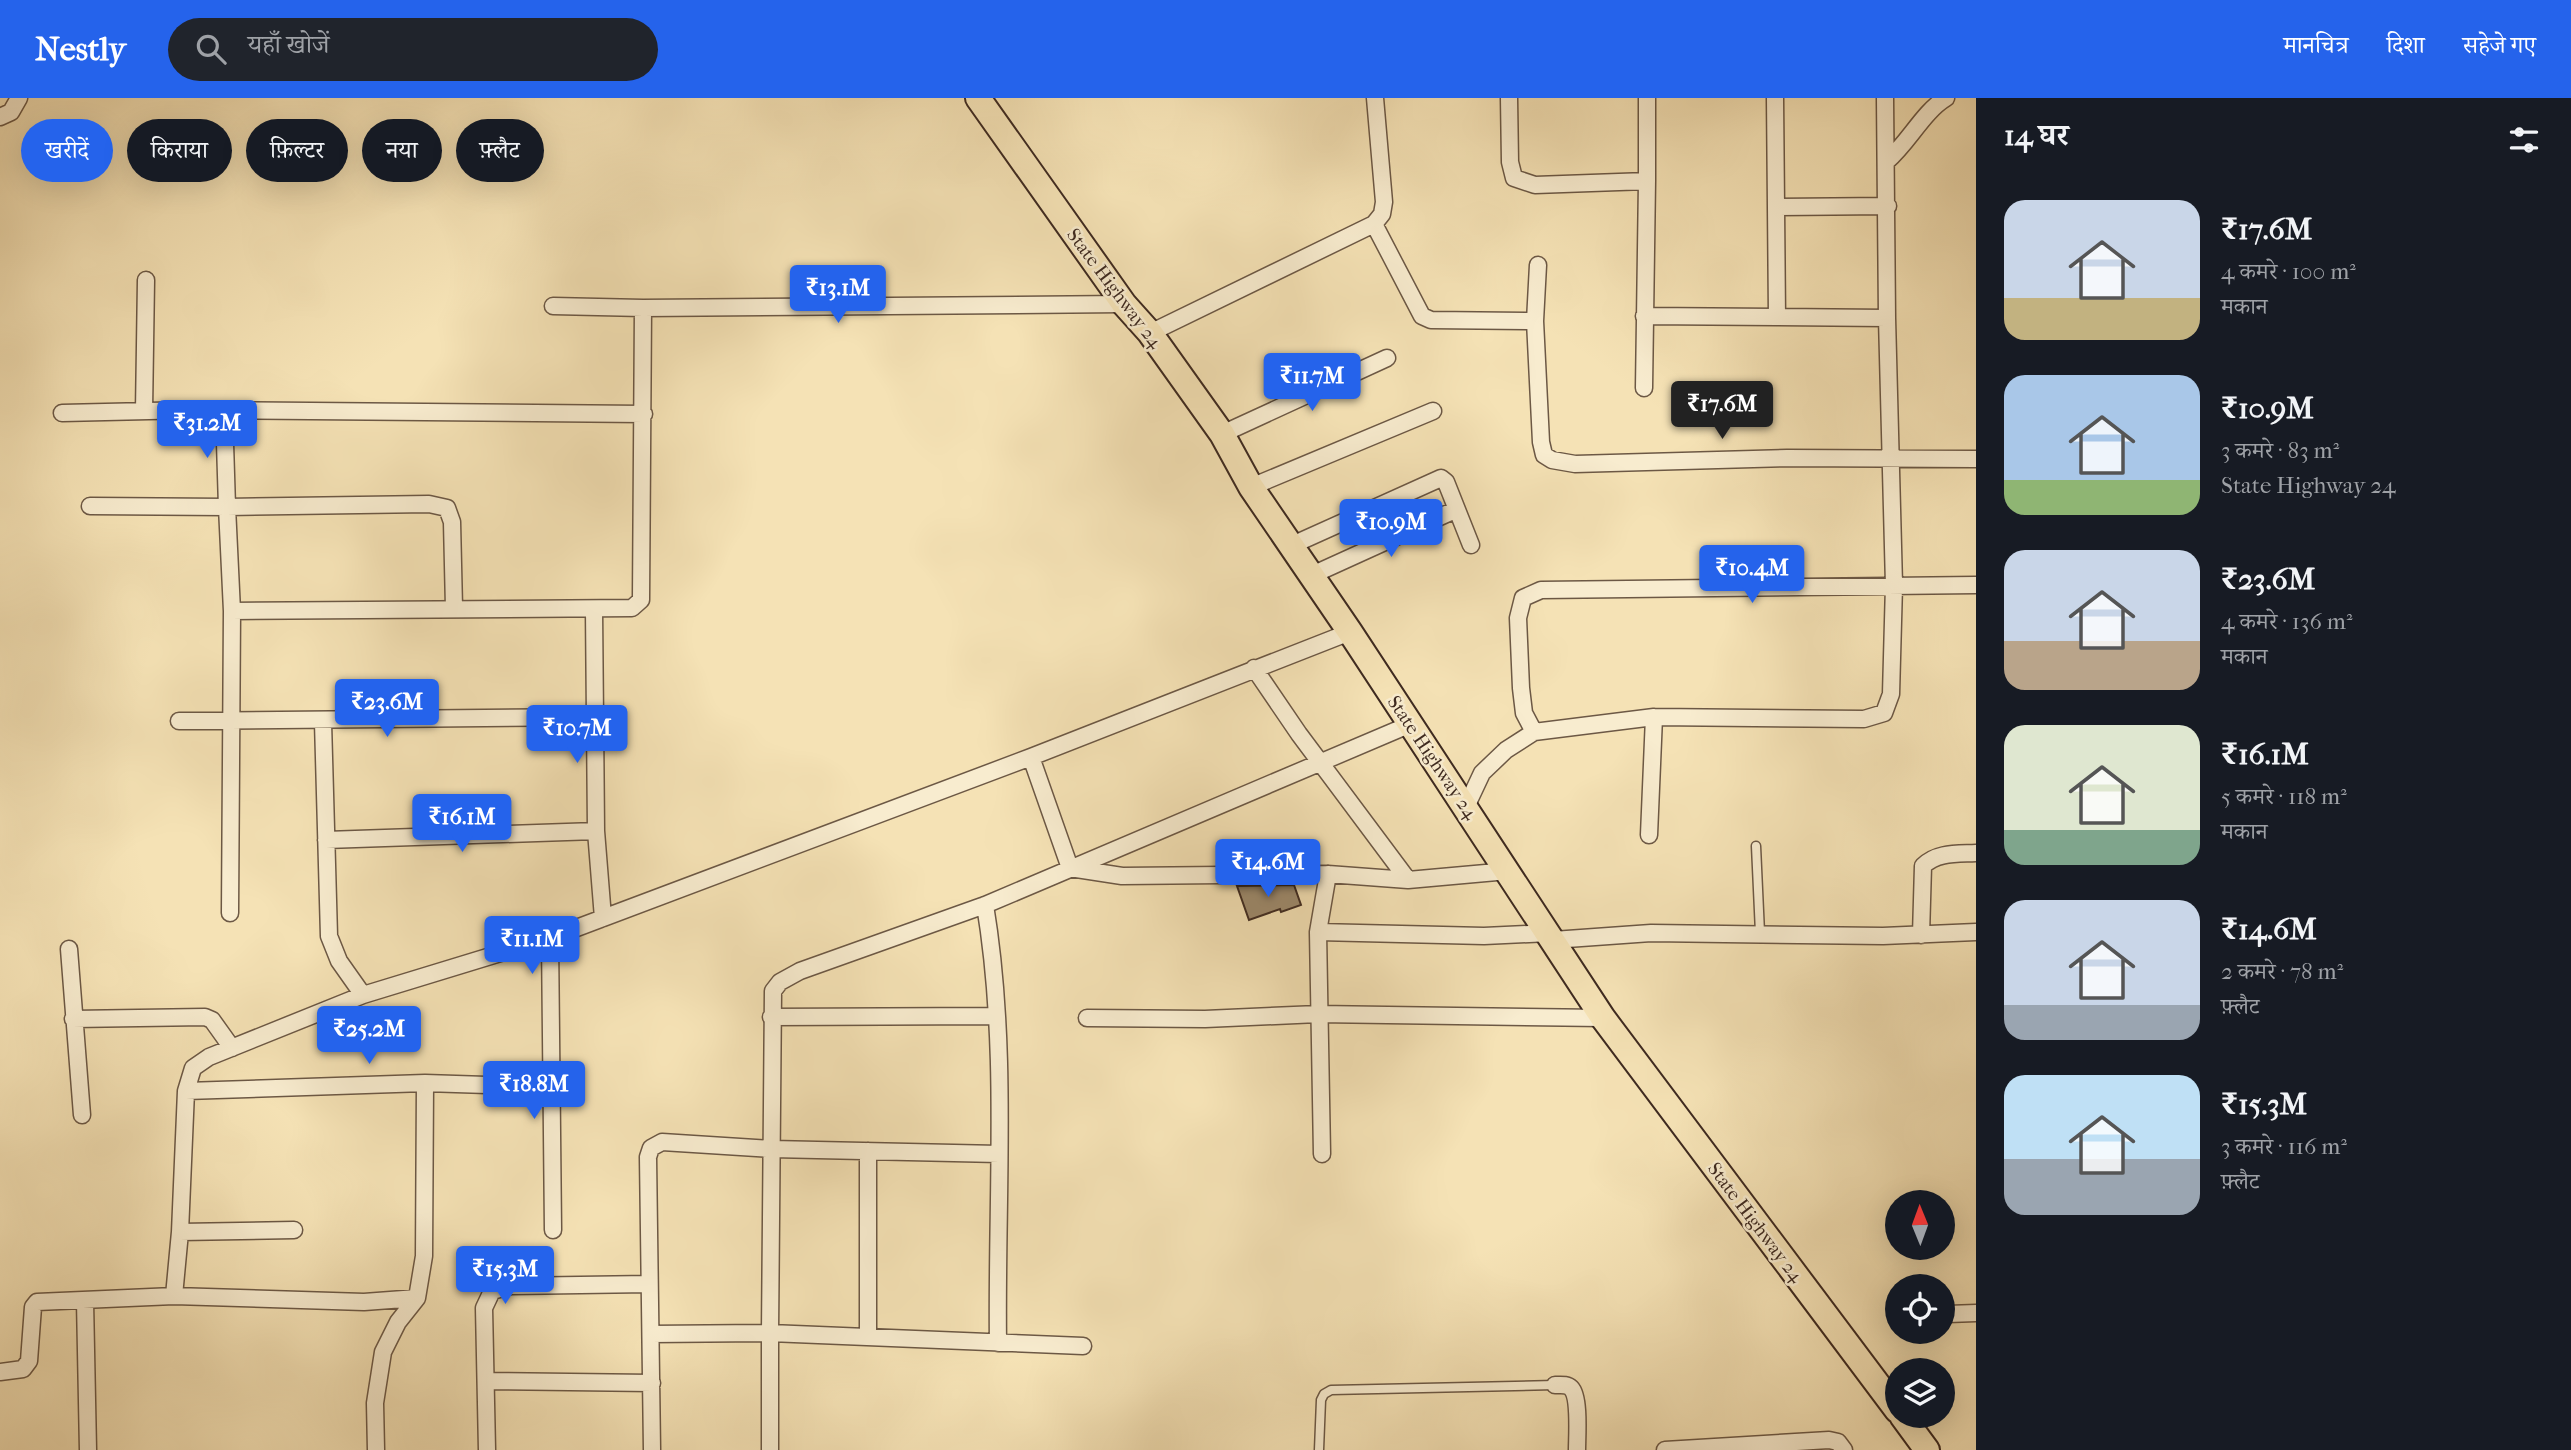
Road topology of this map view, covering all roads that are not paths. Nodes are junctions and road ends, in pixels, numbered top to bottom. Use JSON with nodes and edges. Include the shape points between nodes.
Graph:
{"nodes":[{"id":1,"x":19,"y":98,"type":"edge"},
{"id":2,"x":978,"y":98,"type":"edge"},
{"id":3,"x":1375,"y":98,"type":"edge"},
{"id":4,"x":1509,"y":98,"type":"edge"},
{"id":5,"x":1647,"y":98,"type":"edge"},
{"id":6,"x":1775,"y":98,"type":"edge"},
{"id":7,"x":1885,"y":98,"type":"edge"},
{"id":8,"x":1946,"y":98,"type":"edge"},
{"id":9,"x":0,"y":117,"type":"edge"},
{"id":10,"x":1887,"y":161,"type":"junction"},
{"id":11,"x":1647,"y":181,"type":"junction"},
{"id":12,"x":1888,"y":206,"type":"junction"},
{"id":13,"x":1778,"y":207,"type":"junction"},
{"id":14,"x":1374,"y":224,"type":"junction"},
{"id":15,"x":1538,"y":265,"type":"dead end"},
{"id":16,"x":146,"y":280,"type":"dead end"},
{"id":17,"x":1124,"y":304,"type":"junction"},
{"id":18,"x":553,"y":306,"type":"dead end"},
{"id":19,"x":643,"y":308,"type":"junction"},
{"id":20,"x":1644,"y":316,"type":"junction"},
{"id":21,"x":1777,"y":317,"type":"junction"},
{"id":22,"x":1887,"y":318,"type":"junction"},
{"id":23,"x":1535,"y":321,"type":"junction"},
{"id":24,"x":1150,"y":333,"type":"junction"},
{"id":25,"x":1387,"y":358,"type":"dead end"},
{"id":26,"x":1644,"y":388,"type":"dead end"},
{"id":27,"x":144,"y":411,"type":"junction"},
{"id":28,"x":223,"y":411,"type":"junction"},
{"id":29,"x":1433,"y":411,"type":"dead end"},
{"id":30,"x":62,"y":413,"type":"dead end"},
{"id":31,"x":644,"y":414,"type":"junction"},
{"id":32,"x":1222,"y":434,"type":"junction"},
{"id":33,"x":1976,"y":459,"type":"edge"},
{"id":34,"x":1890,"y":460,"type":"junction"},
{"id":35,"x":1251,"y":487,"type":"junction"},
{"id":36,"x":89,"y":506,"type":"dead end"},
{"id":37,"x":227,"y":508,"type":"junction"},
{"id":38,"x":1455,"y":510,"type":"junction"},
{"id":39,"x":1471,"y":545,"type":"dead end"},
{"id":40,"x":1290,"y":546,"type":"junction"},
{"id":41,"x":1312,"y":575,"type":"junction"},
{"id":42,"x":1895,"y":585,"type":"junction"},
{"id":43,"x":1976,"y":585,"type":"edge"},
{"id":44,"x":454,"y":608,"type":"junction"},
{"id":45,"x":594,"y":610,"type":"junction"},
{"id":46,"x":232,"y":611,"type":"junction"},
{"id":47,"x":1350,"y":632,"type":"junction"},
{"id":48,"x":1254,"y":667,"type":"junction"},
{"id":49,"x":1654,"y":717,"type":"junction"},
{"id":50,"x":596,"y":718,"type":"junction"},
{"id":51,"x":179,"y":721,"type":"dead end"},
{"id":52,"x":230,"y":721,"type":"junction"},
{"id":53,"x":323,"y":722,"type":"junction"},
{"id":54,"x":1410,"y":723,"type":"junction"},
{"id":55,"x":1534,"y":732,"type":"junction"},
{"id":56,"x":1031,"y":757,"type":"junction"},
{"id":57,"x":1321,"y":762,"type":"junction"},
{"id":58,"x":1466,"y":807,"type":"junction"},
{"id":59,"x":596,"y":831,"type":"junction"},
{"id":60,"x":1649,"y":835,"type":"dead end"},
{"id":61,"x":326,"y":841,"type":"junction"},
{"id":62,"x":1756,"y":846,"type":"dead end"},
{"id":63,"x":1976,"y":853,"type":"edge"},
{"id":64,"x":1070,"y":868,"type":"junction"},
{"id":65,"x":1508,"y":871,"type":"junction"},
{"id":66,"x":1328,"y":874,"type":"junction"},
{"id":67,"x":1408,"y":880,"type":"junction"},
{"id":68,"x":985,"y":905,"type":"junction"},
{"id":69,"x":230,"y":913,"type":"dead end"},
{"id":70,"x":603,"y":918,"type":"junction"},
{"id":71,"x":1318,"y":932,"type":"junction"},
{"id":72,"x":1976,"y":932,"type":"edge"},
{"id":73,"x":1760,"y":933,"type":"junction"},
{"id":74,"x":1921,"y":935,"type":"junction"},
{"id":75,"x":1551,"y":936,"type":"junction"},
{"id":76,"x":550,"y":938,"type":"junction"},
{"id":77,"x":69,"y":949,"type":"dead end"},
{"id":78,"x":363,"y":995,"type":"junction"},
{"id":79,"x":1318,"y":1014,"type":"junction"},
{"id":80,"x":997,"y":1016,"type":"junction"},
{"id":81,"x":771,"y":1017,"type":"junction"},
{"id":82,"x":1087,"y":1018,"type":"dead end"},
{"id":83,"x":1603,"y":1018,"type":"junction"},
{"id":84,"x":73,"y":1019,"type":"junction"},
{"id":85,"x":232,"y":1048,"type":"junction"},
{"id":86,"x":425,"y":1083,"type":"junction"},
{"id":87,"x":552,"y":1087,"type":"junction"},
{"id":88,"x":186,"y":1091,"type":"junction"},
{"id":89,"x":82,"y":1115,"type":"dead end"},
{"id":90,"x":772,"y":1149,"type":"junction"},
{"id":91,"x":869,"y":1151,"type":"junction"},
{"id":92,"x":999,"y":1154,"type":"junction"},
{"id":93,"x":1322,"y":1154,"type":"dead end"},
{"id":94,"x":294,"y":1230,"type":"dead end"},
{"id":95,"x":553,"y":1230,"type":"dead end"},
{"id":96,"x":180,"y":1232,"type":"junction"},
{"id":97,"x":649,"y":1284,"type":"junction"},
{"id":98,"x":174,"y":1296,"type":"junction"},
{"id":99,"x":417,"y":1298,"type":"junction"},
{"id":100,"x":85,"y":1301,"type":"junction"},
{"id":101,"x":1976,"y":1313,"type":"edge"},
{"id":102,"x":1955,"y":1314,"type":"edge"},
{"id":103,"x":770,"y":1333,"type":"junction"},
{"id":104,"x":651,"y":1334,"type":"junction"},
{"id":105,"x":868,"y":1337,"type":"junction"},
{"id":106,"x":998,"y":1343,"type":"junction"},
{"id":107,"x":1083,"y":1346,"type":"dead end"},
{"id":108,"x":0,"y":1372,"type":"edge"},
{"id":109,"x":486,"y":1381,"type":"junction"},
{"id":110,"x":652,"y":1383,"type":"junction"},
{"id":111,"x":1555,"y":1385,"type":"joint"},
{"id":112,"x":1885,"y":1393,"type":"edge"},
{"id":113,"x":1911,"y":1428,"type":"edge"},
{"id":114,"x":88,"y":1450,"type":"edge"},
{"id":115,"x":376,"y":1450,"type":"edge"},
{"id":116,"x":487,"y":1450,"type":"edge"},
{"id":117,"x":652,"y":1450,"type":"edge"},
{"id":118,"x":770,"y":1450,"type":"edge"},
{"id":119,"x":1319,"y":1450,"type":"edge"},
{"id":120,"x":1577,"y":1450,"type":"edge"},
{"id":121,"x":1665,"y":1450,"type":"edge"},
{"id":122,"x":1844,"y":1450,"type":"edge"},
{"id":123,"x":1927,"y":1450,"type":"edge"}],
"edges":[{"from":1,"to":9,"type":"street","via":[[11,112]]},
{"from":2,"to":17,"type":"main road","name":"State Highway 24"},
{"from":3,"to":14,"type":"street","via":[[1384,202]]},
{"from":4,"to":11,"type":"street","via":[[1514,178],[1535,185]]},
{"from":5,"to":11,"type":"street"},
{"from":6,"to":13,"type":"street"},
{"from":7,"to":10,"type":"street"},
{"from":8,"to":10,"type":"street"},
{"from":10,"to":12,"type":"street"},
{"from":11,"to":20,"type":"street"},
{"from":12,"to":13,"type":"street"},
{"from":12,"to":22,"type":"street"},
{"from":13,"to":21,"type":"street"},
{"from":14,"to":23,"type":"street","via":[[1422,316],[1431,320]]},
{"from":14,"to":24,"type":"street"},
{"from":15,"to":23,"type":"street"},
{"from":16,"to":27,"type":"street"},
{"from":17,"to":19,"type":"street"},
{"from":17,"to":24,"type":"main road","name":"State Highway 24"},
{"from":18,"to":19,"type":"street"},
{"from":19,"to":31,"type":"street"},
{"from":20,"to":21,"type":"street"},
{"from":20,"to":26,"type":"street"},
{"from":21,"to":22,"type":"street"},
{"from":22,"to":34,"type":"street"},
{"from":23,"to":34,"type":"street","via":[[1541,442],[1544,455],[1552,460],[1575,464]]},
{"from":24,"to":32,"type":"main road","name":"State Highway 24"},
{"from":25,"to":32,"type":"street"},
{"from":27,"to":28,"type":"street"},
{"from":27,"to":30,"type":"street"},
{"from":28,"to":31,"type":"street"},
{"from":28,"to":37,"type":"street"},
{"from":29,"to":35,"type":"street"},
{"from":31,"to":45,"type":"street","via":[[641,600],[632,608]]},
{"from":32,"to":35,"type":"main road","name":"State Highway 24"},
{"from":33,"to":34,"type":"street"},
{"from":34,"to":42,"type":"street"},
{"from":35,"to":40,"type":"main road","name":"State Highway 24"},
{"from":36,"to":37,"type":"street"},
{"from":37,"to":44,"type":"street","via":[[429,504],[447,508],[452,522]]},
{"from":37,"to":46,"type":"street"},
{"from":38,"to":39,"type":"street"},
{"from":38,"to":40,"type":"street","via":[[1441,478]]},
{"from":38,"to":41,"type":"street"},
{"from":40,"to":41,"type":"main road","name":"State Highway 24"},
{"from":41,"to":47,"type":"main road","name":"State Highway 24"},
{"from":42,"to":43,"type":"street"},
{"from":42,"to":49,"type":"street","via":[[1891,694],[1884,713],[1864,719]]},
{"from":42,"to":55,"type":"street","via":[[1541,590],[1523,598],[1518,618],[1524,712]]},
{"from":44,"to":45,"type":"street"},
{"from":44,"to":46,"type":"street"},
{"from":45,"to":50,"type":"street"},
{"from":46,"to":52,"type":"street"},
{"from":47,"to":48,"type":"street"},
{"from":47,"to":54,"type":"main road","name":"State Highway 24"},
{"from":48,"to":56,"type":"street"},
{"from":48,"to":57,"type":"street"},
{"from":49,"to":55,"type":"street"},
{"from":49,"to":60,"type":"street"},
{"from":50,"to":53,"type":"street"},
{"from":50,"to":59,"type":"street"},
{"from":51,"to":52,"type":"street"},
{"from":52,"to":53,"type":"street"},
{"from":52,"to":69,"type":"street"},
{"from":53,"to":61,"type":"street"},
{"from":54,"to":57,"type":"street"},
{"from":54,"to":58,"type":"main road","name":"State Highway 24"},
{"from":55,"to":58,"type":"street","via":[[1482,773]]},
{"from":56,"to":64,"type":"street"},
{"from":56,"to":70,"type":"street"},
{"from":57,"to":64,"type":"street"},
{"from":57,"to":67,"type":"street"},
{"from":58,"to":65,"type":"main road","name":"State Highway 24"},
{"from":59,"to":61,"type":"street"},
{"from":59,"to":70,"type":"street"},
{"from":61,"to":78,"type":"street","via":[[329,936],[339,961]]},
{"from":62,"to":73,"type":"lane"},
{"from":63,"to":74,"type":"street","via":[[1942,855],[1923,866]]},
{"from":64,"to":66,"type":"street","via":[[1122,876]]},
{"from":64,"to":68,"type":"street"},
{"from":65,"to":67,"type":"street"},
{"from":65,"to":75,"type":"main road","name":"State Highway 24"},
{"from":66,"to":67,"type":"street"},
{"from":66,"to":71,"type":"street"},
{"from":68,"to":80,"type":"street"},
{"from":68,"to":81,"type":"street","via":[[800,971],[773,991]]},
{"from":70,"to":76,"type":"street"},
{"from":71,"to":75,"type":"street"},
{"from":71,"to":79,"type":"street"},
{"from":72,"to":74,"type":"street"},
{"from":73,"to":74,"type":"street"},
{"from":73,"to":75,"type":"street"},
{"from":75,"to":83,"type":"main road","name":"State Highway 24"},
{"from":76,"to":78,"type":"street"},
{"from":76,"to":87,"type":"street"},
{"from":77,"to":84,"type":"street"},
{"from":78,"to":85,"type":"street"},
{"from":79,"to":82,"type":"street"},
{"from":79,"to":83,"type":"street"},
{"from":79,"to":93,"type":"street"},
{"from":80,"to":81,"type":"street"},
{"from":80,"to":92,"type":"street"},
{"from":81,"to":90,"type":"street"},
{"from":83,"to":112,"type":"main road","name":"State Highway 24"},
{"from":84,"to":85,"type":"street","via":[[205,1017]]},
{"from":84,"to":89,"type":"street"},
{"from":85,"to":88,"type":"street","via":[[193,1069]]},
{"from":86,"to":87,"type":"street"},
{"from":86,"to":88,"type":"street"},
{"from":86,"to":99,"type":"street","via":[[424,1256]]},
{"from":87,"to":95,"type":"street"},
{"from":88,"to":96,"type":"street"},
{"from":90,"to":91,"type":"street"},
{"from":90,"to":97,"type":"street","via":[[663,1142],[651,1148]]},
{"from":90,"to":103,"type":"street"},
{"from":91,"to":92,"type":"street"},
{"from":91,"to":105,"type":"street"},
{"from":92,"to":106,"type":"street"},
{"from":94,"to":96,"type":"street"},
{"from":96,"to":98,"type":"street"},
{"from":97,"to":104,"type":"street"},
{"from":97,"to":109,"type":"street","via":[[511,1286],[492,1291],[484,1308]]},
{"from":98,"to":99,"type":"street","via":[[364,1303]]},
{"from":98,"to":100,"type":"street"},
{"from":99,"to":115,"type":"street","via":[[383,1352],[375,1402]]},
{"from":100,"to":108,"type":"street","via":[[37,1302],[29,1361],[23,1369]]},
{"from":100,"to":114,"type":"street"},
{"from":101,"to":102,"type":"street"},
{"from":103,"to":104,"type":"street"},
{"from":103,"to":105,"type":"street"},
{"from":103,"to":118,"type":"street"},
{"from":104,"to":110,"type":"street"},
{"from":105,"to":106,"type":"street"},
{"from":106,"to":107,"type":"street"},
{"from":109,"to":110,"type":"street"},
{"from":109,"to":116,"type":"street"},
{"from":110,"to":117,"type":"street"},
{"from":111,"to":119,"type":"lane","via":[[1331,1390],[1321,1400]]},
{"from":111,"to":120,"type":"street","via":[[1573,1390]]},
{"from":113,"to":123,"type":"main road"},
{"from":121,"to":122,"type":"street","via":[[1829,1440]]}]}
